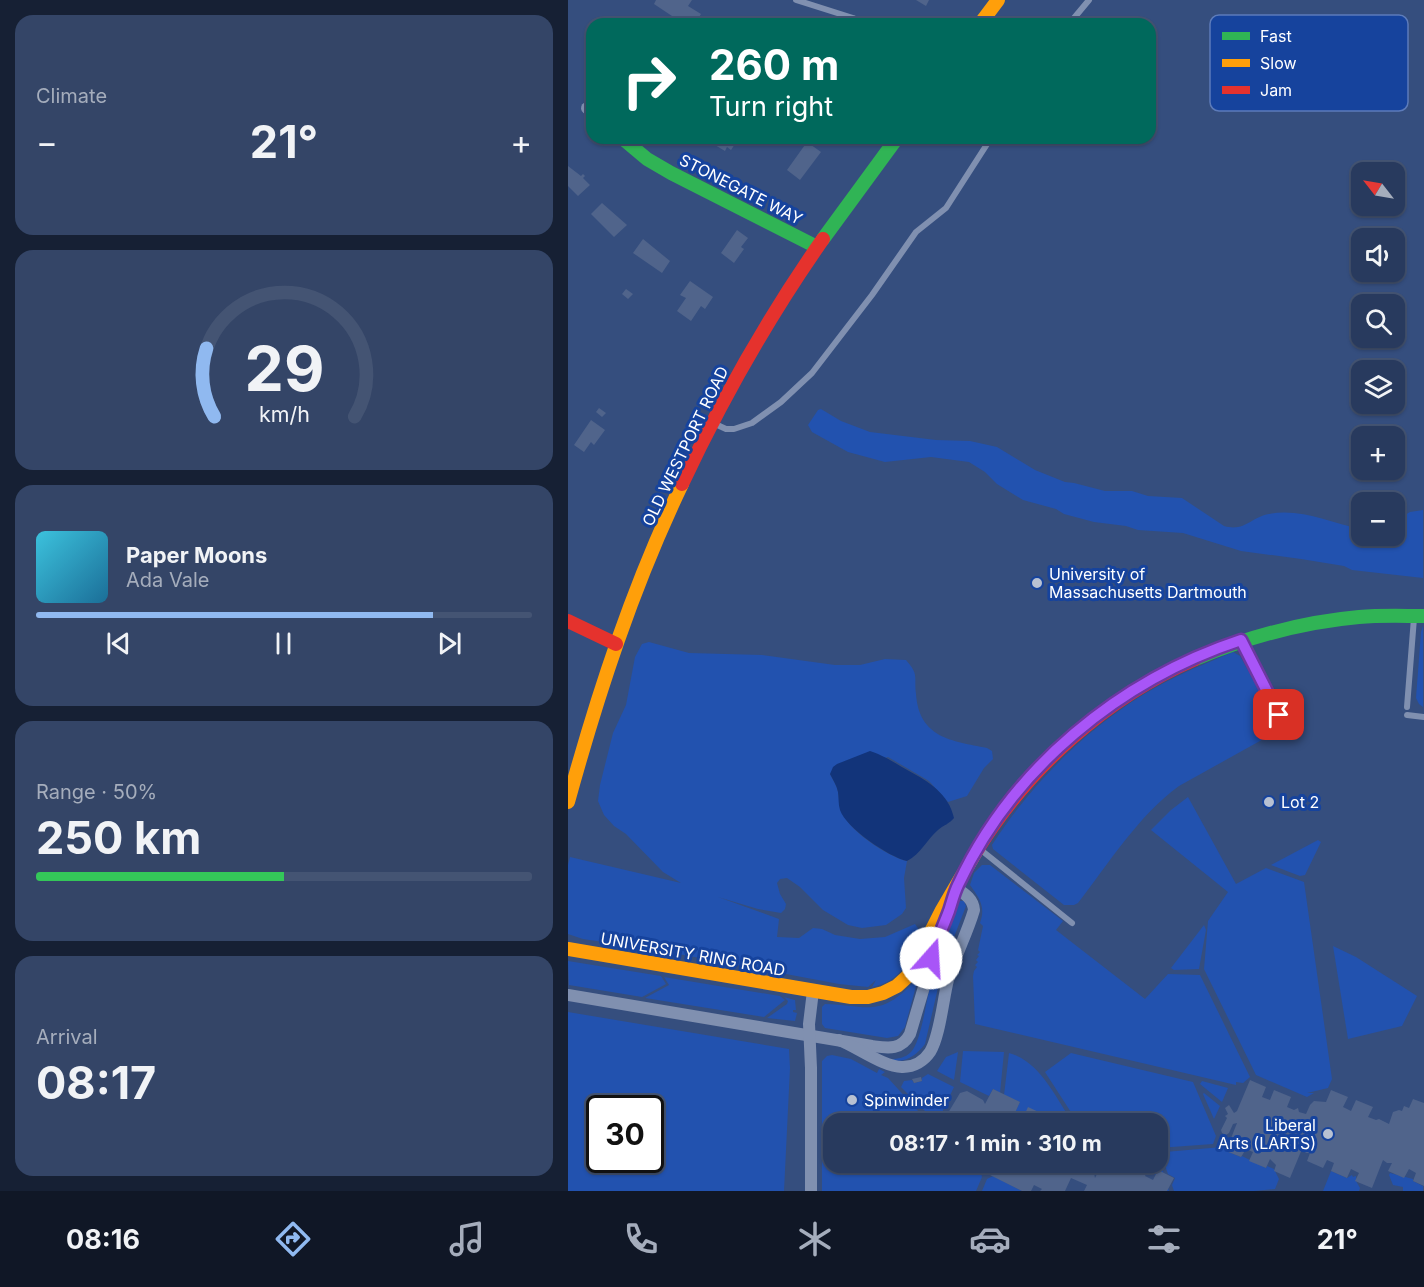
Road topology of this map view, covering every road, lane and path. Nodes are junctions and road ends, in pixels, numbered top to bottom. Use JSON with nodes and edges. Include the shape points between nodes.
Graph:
{"nodes":[{"id":1,"x":796,"y":0,"type":"edge"},
{"id":2,"x":997,"y":0,"type":"edge"},
{"id":3,"x":1089,"y":0,"type":"edge"},
{"id":4,"x":853,"y":18,"type":"edge"},
{"id":5,"x":984,"y":18,"type":"edge"},
{"id":6,"x":1074,"y":18,"type":"edge"},
{"id":7,"x":629,"y":144,"type":"edge"},
{"id":8,"x":893,"y":144,"type":"edge"},
{"id":9,"x":987,"y":144,"type":"edge"},
{"id":10,"x":817,"y":247,"type":"junction"},
{"id":11,"x":713,"y":423,"type":"junction"},
{"id":12,"x":1419,"y":616,"type":"edge"},
{"id":13,"x":568,"y":621,"type":"edge"},
{"id":14,"x":1241,"y":640,"type":"junction"},
{"id":15,"x":616,"y":644,"type":"junction"},
{"id":16,"x":1407,"y":707,"type":"dead end"},
{"id":17,"x":1407,"y":715,"type":"dead end"},
{"id":18,"x":1423,"y":717,"type":"edge"},
{"id":19,"x":1289,"y":736,"type":"dead end"},
{"id":20,"x":568,"y":802,"type":"edge"},
{"id":21,"x":978,"y":848,"type":"junction"},
{"id":22,"x":956,"y":888,"type":"junction"},
{"id":23,"x":1072,"y":923,"type":"dead end"},
{"id":24,"x":568,"y":950,"type":"edge"},
{"id":25,"x":926,"y":956,"type":"junction"},
{"id":26,"x":953,"y":965,"type":"junction"},
{"id":27,"x":813,"y":991,"type":"junction"},
{"id":28,"x":568,"y":995,"type":"edge"},
{"id":29,"x":809,"y":1035,"type":"junction"},
{"id":30,"x":839,"y":1040,"type":"junction"},
{"id":31,"x":811,"y":1191,"type":"edge"}],
"edges":[{"from":1,"to":4,"type":"lane"},
{"from":2,"to":5,"type":"street"},
{"from":3,"to":6,"type":"lane"},
{"from":7,"to":10,"type":"street","name":"STONEGATE WAY","via":[[671,173]]},
{"from":8,"to":10,"type":"street","name":"OLD WESTPORT ROAD"},
{"from":9,"to":11,"type":"lane","via":[[946,208],[916,232],[801,385],[743,427],[726,429]]},
{"from":10,"to":11,"type":"street","name":"OLD WESTPORT ROAD","via":[[761,334]]},
{"from":11,"to":15,"type":"street","name":"OLD WESTPORT ROAD","via":[[664,522]]},
{"from":12,"to":14,"type":"street","name":"UNIVERSITY RING ROAD","via":[[1330,619]]},
{"from":12,"to":16,"type":"lane"},
{"from":13,"to":15,"type":"street"},
{"from":14,"to":19,"type":"lane"},
{"from":14,"to":21,"type":"street","name":"UNIVERSITY RING ROAD","via":[[1173,668],[1095,716],[1031,776]]},
{"from":15,"to":20,"type":"street","name":"OLD WESTPORT ROAD"},
{"from":17,"to":18,"type":"lane"},
{"from":21,"to":22,"type":"street","name":"UNIVERSITY RING ROAD"},
{"from":21,"to":23,"type":"lane"},
{"from":22,"to":25,"type":"street","name":"UNIVERSITY RING ROAD","via":[[942,911]]},
{"from":22,"to":26,"type":"street","via":[[969,897],[974,910]]},
{"from":24,"to":27,"type":"street","name":"UNIVERSITY RING ROAD"},
{"from":25,"to":26,"type":"lane"},
{"from":25,"to":27,"type":"street","name":"UNIVERSITY RING ROAD","via":[[898,986],[884,994],[858,998]]},
{"from":25,"to":30,"type":"street","name":"UNIVERSITY RING ROAD","via":[[910,1035],[904,1043],[889,1048]]},
{"from":26,"to":30,"type":"street","via":[[933,1046],[923,1060],[908,1067],[890,1066]]},
{"from":27,"to":29,"type":"street"},
{"from":28,"to":29,"type":"street","name":"UNIVERSITY RING ROAD"},
{"from":29,"to":30,"type":"street","name":"UNIVERSITY RING ROAD"},
{"from":29,"to":31,"type":"street"}]}
